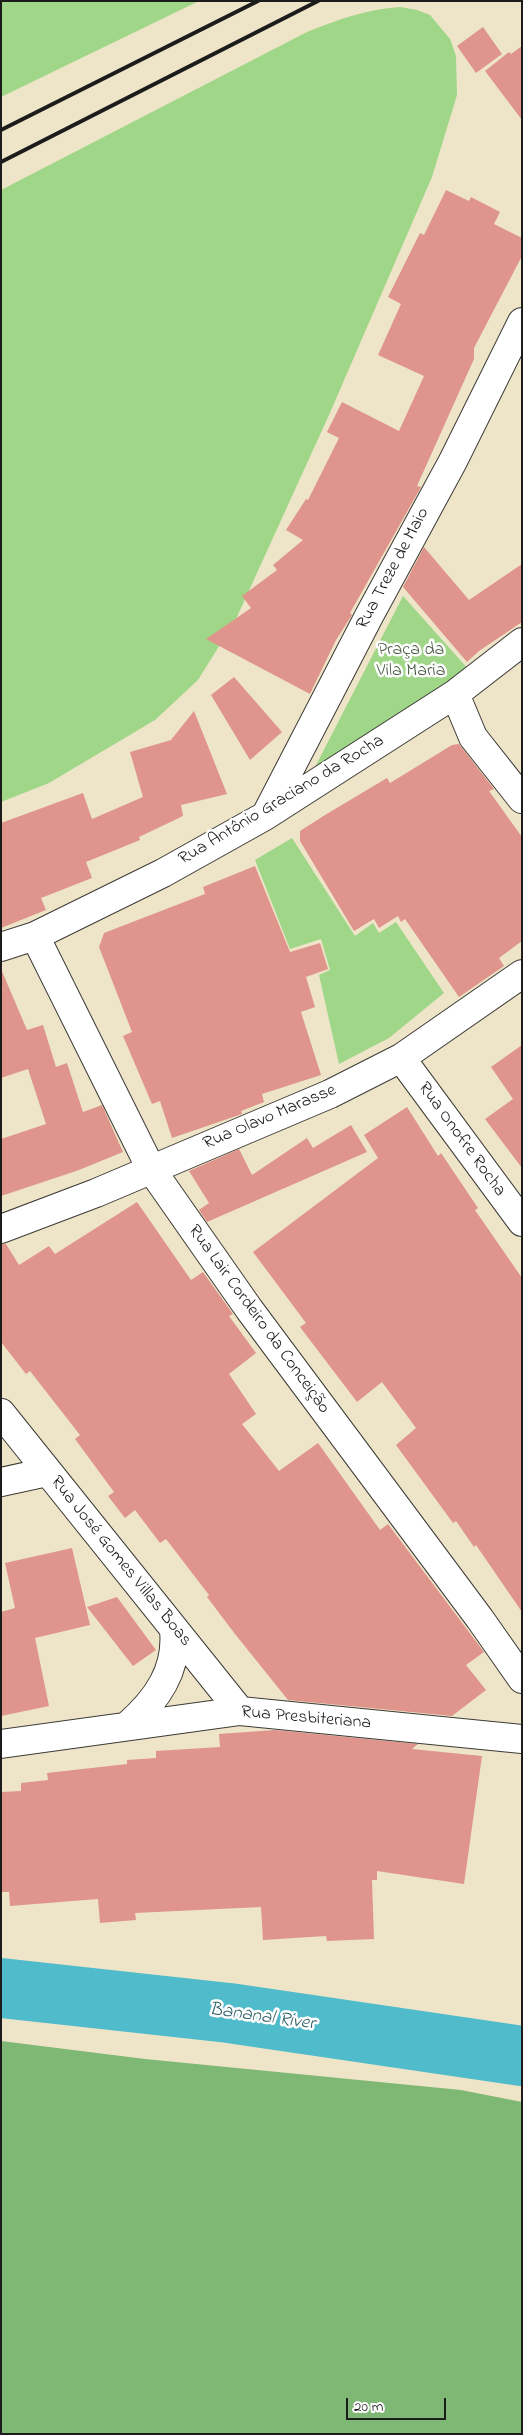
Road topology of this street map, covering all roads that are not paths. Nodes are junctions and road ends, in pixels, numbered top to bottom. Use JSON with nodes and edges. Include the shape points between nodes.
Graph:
{"nodes":[{"id":1,"x":522,"y":322,"type":"edge"},
{"id":2,"x":522,"y":642,"type":"edge"},
{"id":3,"x":455,"y":694,"type":"junction"},
{"id":4,"x":522,"y":798,"type":"edge"},
{"id":5,"x":265,"y":816,"type":"junction"},
{"id":6,"x":35,"y":936,"type":"junction"},
{"id":7,"x":1,"y":948,"type":"edge"},
{"id":8,"x":522,"y":974,"type":"edge"},
{"id":9,"x":401,"y":1058,"type":"junction"},
{"id":10,"x":151,"y":1169,"type":"junction"},
{"id":11,"x":522,"y":1222,"type":"edge"},
{"id":12,"x":1,"y":1229,"type":"edge"},
{"id":13,"x":1,"y":1412,"type":"edge"},
{"id":14,"x":47,"y":1472,"type":"junction"},
{"id":15,"x":1,"y":1482,"type":"edge"},
{"id":16,"x":174,"y":1630,"type":"junction"},
{"id":17,"x":522,"y":1679,"type":"edge"},
{"id":18,"x":240,"y":1711,"type":"junction"},
{"id":19,"x":127,"y":1726,"type":"junction"},
{"id":20,"x":522,"y":1739,"type":"edge"},
{"id":21,"x":1,"y":1744,"type":"edge"}],
"edges":[{"from":1,"to":5,"type":"street","name":"Rua Treze de Maio","via":[[454,461]]},
{"from":2,"to":3,"type":"street","name":"Rua Antônio Graciano da Rocha"},
{"from":3,"to":4,"type":"street","via":[[473,737]]},
{"from":3,"to":5,"type":"street","name":"Rua Antônio Graciano da Rocha"},
{"from":5,"to":6,"type":"street","name":"Rua Antônio Graciano da Rocha","via":[[163,873]]},
{"from":6,"to":7,"type":"street","name":"Rua Antônio Graciano da Rocha"},
{"from":6,"to":10,"type":"street","name":"Rua Lair Cordeiro da Conceição"},
{"from":8,"to":9,"type":"street","name":"Rua Olavo Marasse"},
{"from":9,"to":10,"type":"street","name":"Rua Olavo Marasse","via":[[330,1094]]},
{"from":9,"to":11,"type":"street","name":"Rua Onofre Rocha"},
{"from":10,"to":12,"type":"street","name":"Rua Olavo Marasse"},
{"from":10,"to":17,"type":"street","name":"Rua Lair Cordeiro da Conceição","via":[[249,1309]]},
{"from":13,"to":14,"type":"street","name":"Rua José Gomes Villas Boas"},
{"from":14,"to":15,"type":"street"},
{"from":14,"to":16,"type":"street","name":"Rua José Gomes Villas Boas"},
{"from":16,"to":18,"type":"street","name":"Rua José Gomes Villas Boas"},
{"from":16,"to":19,"type":"street","via":[[175,1656],[164,1681],[149,1704]]},
{"from":18,"to":19,"type":"street","name":"Rua Presbiteriana"},
{"from":18,"to":20,"type":"street","name":"Rua Presbiteriana"},
{"from":19,"to":21,"type":"street","name":"Rua Presbiteriana"}]}
